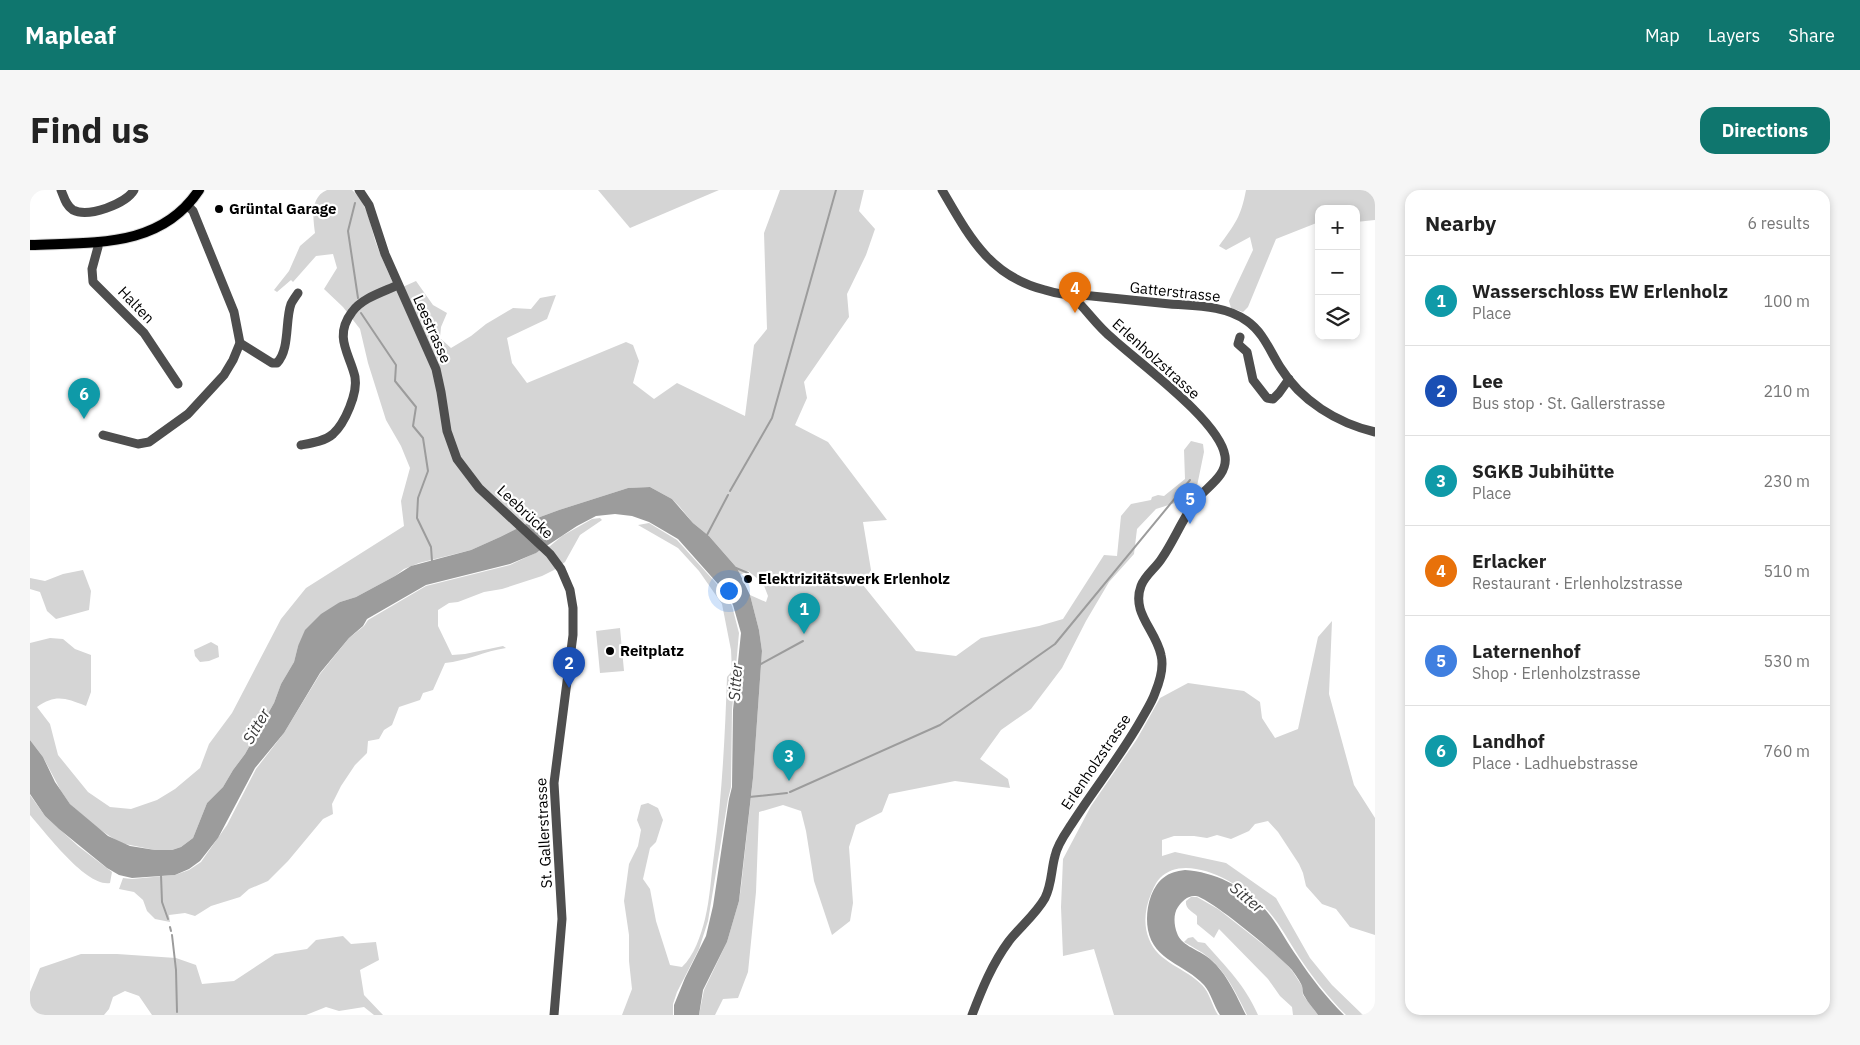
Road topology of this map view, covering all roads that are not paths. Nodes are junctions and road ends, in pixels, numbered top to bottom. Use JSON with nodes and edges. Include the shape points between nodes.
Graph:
{"nodes":[{"id":1,"x":61,"y":190,"type":"edge"},
{"id":2,"x":134,"y":190,"type":"edge"},
{"id":3,"x":199,"y":190,"type":"edge"},
{"id":4,"x":359,"y":190,"type":"edge"},
{"id":5,"x":942,"y":190,"type":"edge"},
{"id":6,"x":187,"y":205,"type":"junction"},
{"id":7,"x":98,"y":242,"type":"junction"},
{"id":8,"x":30,"y":245,"type":"edge"},
{"id":9,"x":398,"y":285,"type":"junction"},
{"id":10,"x":298,"y":293,"type":"dead end"},
{"id":11,"x":1073,"y":297,"type":"junction"},
{"id":12,"x":1240,"y":337,"type":"dead end"},
{"id":13,"x":240,"y":343,"type":"junction"},
{"id":14,"x":1289,"y":378,"type":"junction"},
{"id":15,"x":178,"y":384,"type":"dead end"},
{"id":16,"x":1375,"y":432,"type":"edge"},
{"id":17,"x":103,"y":435,"type":"dead end"},
{"id":18,"x":301,"y":445,"type":"dead end"},
{"id":19,"x":473,"y":481,"type":"joint"},
{"id":20,"x":558,"y":564,"type":"joint"},
{"id":21,"x":554,"y":1015,"type":"edge"},
{"id":22,"x":972,"y":1015,"type":"edge"}],
"edges":[{"from":1,"to":2,"type":"street","via":[[72,209],[88,212],[124,201]]},
{"from":3,"to":6,"type":"main road"},
{"from":4,"to":9,"type":"street","name":"Leestrasse","via":[[370,205]]},
{"from":5,"to":11,"type":"street","name":"Gatterstrasse","via":[[984,256],[1000,270],[1029,286]]},
{"from":6,"to":7,"type":"main road","via":[[172,219],[146,234]]},
{"from":6,"to":13,"type":"street","via":[[193,211],[234,312]]},
{"from":7,"to":8,"type":"main road"},
{"from":7,"to":15,"type":"street","name":"Halten","via":[[92,269],[94,282],[144,333]]},
{"from":9,"to":18,"type":"street","via":[[371,297],[352,311],[343,335],[344,348],[355,378],[349,409],[333,434]]},
{"from":9,"to":19,"type":"street","name":"Leestrasse","via":[[436,369],[451,446]]},
{"from":10,"to":13,"type":"street","via":[[291,303],[280,361],[272,363]]},
{"from":11,"to":14,"type":"street","name":"Gatterstrasse","via":[[1082,295],[1159,302],[1230,312],[1255,328]]},
{"from":11,"to":22,"type":"street","name":"Erlenholzstrasse","via":[[1110,337],[1187,403],[1213,431],[1225,454],[1225,464],[1222,473],[1188,512],[1162,559],[1142,585],[1139,609],[1161,656],[1160,680],[1154,696],[1124,750],[1063,837],[1055,854],[1044,899],[1004,949],[986,978]]},
{"from":12,"to":14,"type":"street","via":[[1238,344],[1248,352],[1253,380],[1268,398],[1273,399]]},
{"from":13,"to":17,"type":"street","via":[[224,375],[188,414],[166,432],[142,444]]},
{"from":14,"to":16,"type":"street","name":"Gatterstrasse","via":[[1314,403],[1334,417]]},
{"from":19,"to":20,"type":"street","name":"Leebrücke"},
{"from":20,"to":21,"type":"street","name":"St. Gallerstrasse","via":[[570,590],[574,616],[554,783],[562,919]]}]}
